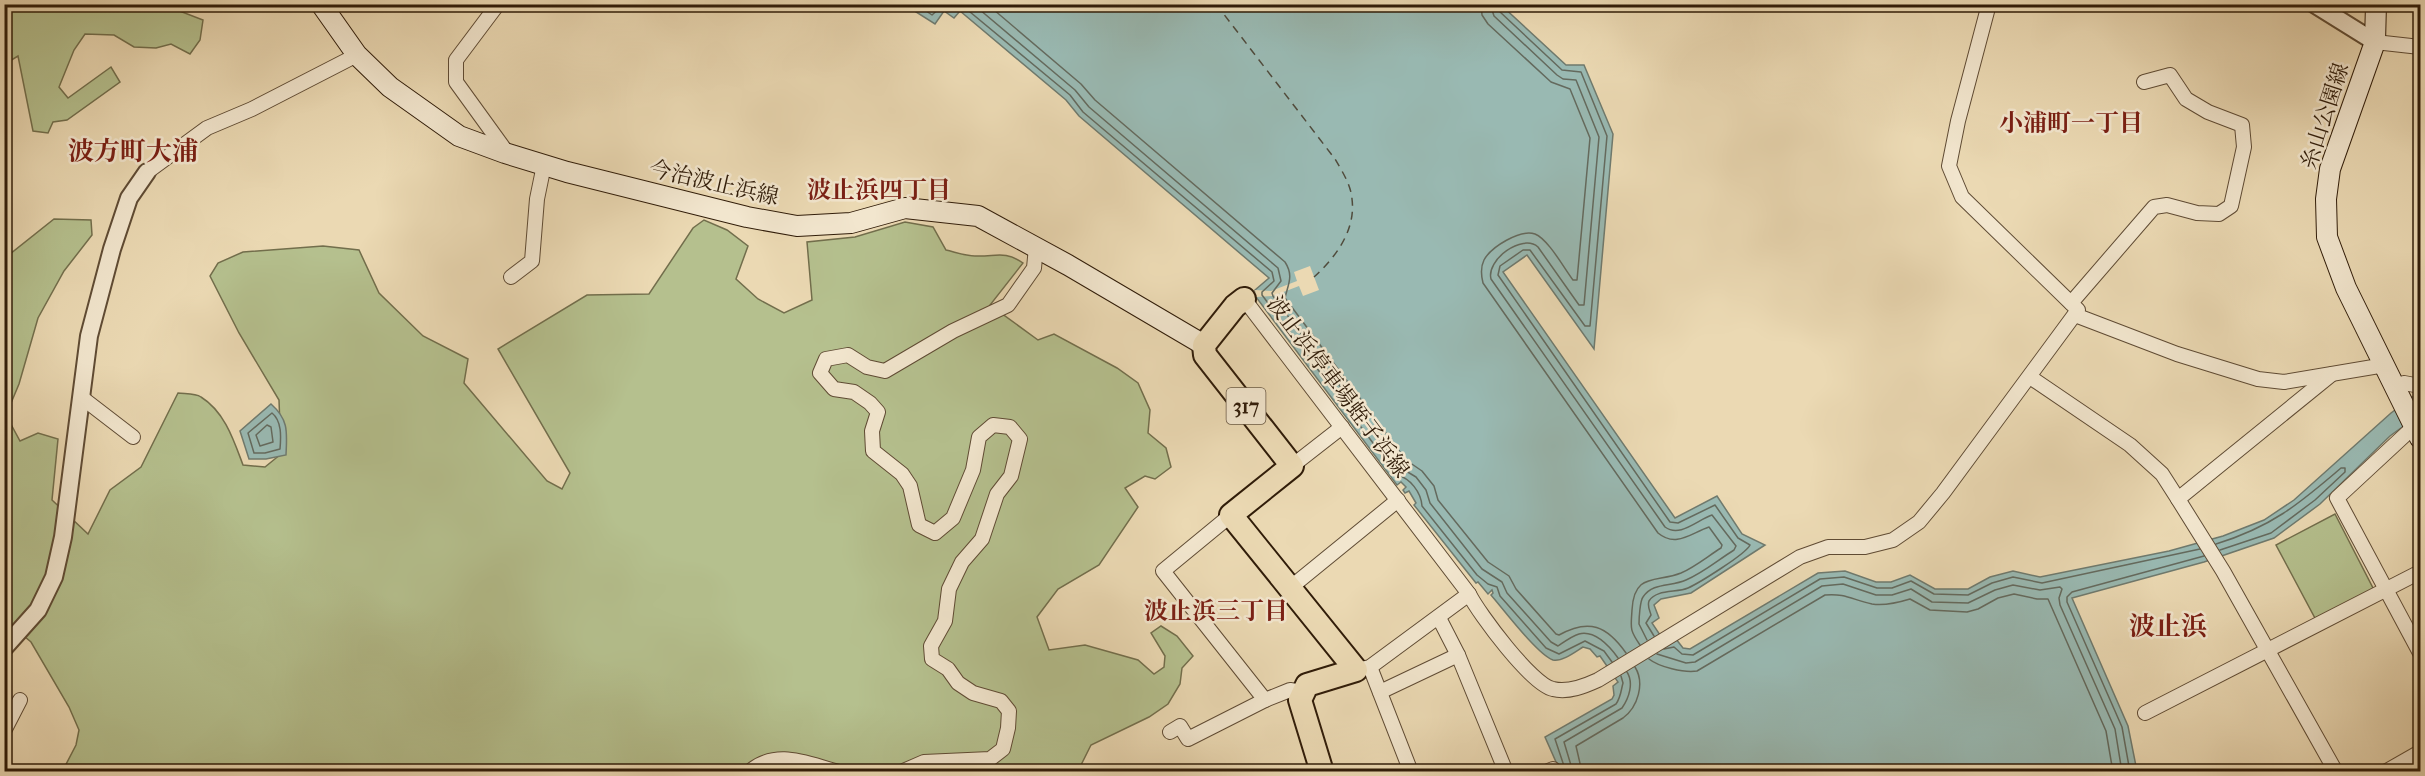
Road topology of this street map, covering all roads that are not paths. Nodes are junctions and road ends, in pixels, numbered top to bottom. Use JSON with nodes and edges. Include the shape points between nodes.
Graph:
{"nodes":[{"id":1,"x":321,"y":4,"type":"edge"},
{"id":2,"x":498,"y":4,"type":"edge"},
{"id":3,"x":1989,"y":4,"type":"edge"},
{"id":4,"x":2314,"y":4,"type":"edge"},
{"id":5,"x":2376,"y":4,"type":"edge"},
{"id":6,"x":2375,"y":42,"type":"junction"},
{"id":7,"x":2421,"y":47,"type":"edge"},
{"id":8,"x":357,"y":55,"type":"junction"},
{"id":9,"x":2144,"y":82,"type":"dead end"},
{"id":10,"x":505,"y":153,"type":"junction"},
{"id":11,"x":544,"y":165,"type":"junction"},
{"id":12,"x":147,"y":172,"type":"joint"},
{"id":13,"x":1036,"y":247,"type":"junction"},
{"id":14,"x":511,"y":277,"type":"dead end"},
{"id":15,"x":1244,"y":299,"type":"joint"},
{"id":16,"x":2073,"y":309,"type":"junction"},
{"id":17,"x":1204,"y":345,"type":"junction"},
{"id":18,"x":2385,"y":365,"type":"junction"},
{"id":19,"x":2332,"y":374,"type":"junction"},
{"id":20,"x":2030,"y":377,"type":"junction"},
{"id":21,"x":2421,"y":386,"type":"edge"},
{"id":22,"x":2397,"y":388,"type":"junction"},
{"id":23,"x":81,"y":397,"type":"junction"},
{"id":24,"x":1342,"y":427,"type":"junction"},
{"id":25,"x":2418,"y":428,"type":"edge"},
{"id":26,"x":133,"y":437,"type":"dead end"},
{"id":27,"x":1292,"y":466,"type":"junction"},
{"id":28,"x":2178,"y":499,"type":"junction"},
{"id":29,"x":1398,"y":500,"type":"junction"},
{"id":30,"x":1231,"y":514,"type":"junction"},
{"id":31,"x":2421,"y":572,"type":"edge"},
{"id":32,"x":1290,"y":588,"type":"junction"},
{"id":33,"x":2387,"y":589,"type":"junction"},
{"id":34,"x":1469,"y":594,"type":"junction"},
{"id":35,"x":1439,"y":618,"type":"junction"},
{"id":36,"x":4,"y":648,"type":"edge"},
{"id":37,"x":2269,"y":651,"type":"junction"},
{"id":38,"x":2421,"y":653,"type":"edge"},
{"id":39,"x":1458,"y":655,"type":"junction"},
{"id":40,"x":1363,"y":668,"type":"junction"},
{"id":41,"x":1303,"y":692,"type":"junction"},
{"id":42,"x":1380,"y":692,"type":"junction"},
{"id":43,"x":20,"y":700,"type":"dead end"},
{"id":44,"x":1265,"y":700,"type":"junction"},
{"id":45,"x":2145,"y":713,"type":"dead end"},
{"id":46,"x":4,"y":730,"type":"edge"},
{"id":47,"x":1170,"y":732,"type":"dead end"},
{"id":48,"x":2421,"y":752,"type":"edge"},
{"id":49,"x":2330,"y":769,"type":"edge"},
{"id":50,"x":749,"y":771,"type":"edge"},
{"id":51,"x":839,"y":771,"type":"edge"},
{"id":52,"x":901,"y":771,"type":"edge"},
{"id":53,"x":1322,"y":771,"type":"edge"},
{"id":54,"x":1411,"y":771,"type":"edge"},
{"id":55,"x":1506,"y":771,"type":"edge"},
{"id":56,"x":1546,"y":771,"type":"edge"},
{"id":57,"x":1554,"y":771,"type":"edge"},
{"id":58,"x":2385,"y":771,"type":"edge"}],
"edges":[{"from":1,"to":8,"type":"main road","name":"今治波止浜線"},
{"from":2,"to":10,"type":"street","via":[[456,60],[456,82]]},
{"from":3,"to":16,"type":"street","via":[[1949,166],[1962,197]]},
{"from":4,"to":6,"type":"street"},
{"from":5,"to":6,"type":"main road","name":"糸山公園線"},
{"from":6,"to":7,"type":"street"},
{"from":6,"to":18,"type":"main road","name":"糸山公園線","via":[[2330,169],[2327,237],[2346,288]]},
{"from":8,"to":10,"type":"main road","name":"今治波止浜線","via":[[390,87],[459,136]]},
{"from":8,"to":12,"type":"street","via":[[207,128]]},
{"from":9,"to":16,"type":"street","via":[[2170,75],[2186,99],[2242,125],[2244,147],[2231,206],[2219,214],[2167,205],[2154,207]]},
{"from":10,"to":11,"type":"main road","name":"今治波止浜線"},
{"from":11,"to":13,"type":"main road","name":"今治波止浜線","via":[[747,218],[797,226],[851,223],[905,208],[978,216]]},
{"from":11,"to":14,"type":"street","via":[[532,261]]},
{"from":12,"to":23,"type":"street","via":[[129,198],[112,249],[89,336]]},
{"from":13,"to":17,"type":"main road","name":"今治波止浜線"},
{"from":13,"to":52,"type":"street","via":[[1034,268],[1008,305],[953,331],[885,371],[867,367],[848,355],[826,359],[820,373],[834,389],[854,392],[878,412],[872,431],[873,451],[902,474],[910,486],[920,525],[935,533],[953,518],[973,470],[979,437],[993,425],[1010,427],[1020,439],[1011,476],[998,494],[982,539],[962,562],[949,589],[945,621],[931,646],[932,659],[948,669],[958,683],[973,693],[1001,701],[1009,711],[1003,749],[990,759],[924,762]]},
{"from":15,"to":17,"type":"highway"},
{"from":15,"to":24,"type":"street","name":"波止浜停車場蛭子浜線"},
{"from":16,"to":19,"type":"street","via":[[2177,354],[2258,379],[2284,382]]},
{"from":16,"to":20,"type":"street"},
{"from":17,"to":27,"type":"highway","number":"317","via":[[1205,355]]},
{"from":18,"to":19,"type":"street"},
{"from":18,"to":22,"type":"main road","name":"糸山公園線"},
{"from":19,"to":28,"type":"street"},
{"from":20,"to":28,"type":"street","via":[[2130,445],[2162,474]]},
{"from":20,"to":34,"type":"street","name":"波止浜停車場蛭子浜線","via":[[1919,522],[1893,540],[1865,547],[1828,547],[1800,557],[1583,686],[1554,690],[1544,686],[1478,611]]},
{"from":21,"to":22,"type":"street","via":[[2404,383]]},
{"from":22,"to":25,"type":"main road","name":"糸山公園線"},
{"from":23,"to":26,"type":"street"},
{"from":23,"to":36,"type":"street","via":[[54,578],[38,610]]},
{"from":24,"to":27,"type":"street"},
{"from":24,"to":29,"type":"street","name":"波止浜停車場蛭子浜線"},
{"from":25,"to":33,"type":"street","via":[[2337,498]]},
{"from":27,"to":30,"type":"highway"},
{"from":28,"to":37,"type":"street"},
{"from":29,"to":32,"type":"street"},
{"from":29,"to":34,"type":"street","name":"波止浜停車場蛭子浜線"},
{"from":30,"to":32,"type":"highway"},
{"from":30,"to":44,"type":"street","via":[[1163,571]]},
{"from":31,"to":33,"type":"street"},
{"from":32,"to":40,"type":"highway"},
{"from":33,"to":37,"type":"street"},
{"from":33,"to":38,"type":"street"},
{"from":34,"to":35,"type":"street"},
{"from":35,"to":39,"type":"street"},
{"from":35,"to":40,"type":"street"},
{"from":37,"to":45,"type":"street"},
{"from":37,"to":49,"type":"street"},
{"from":39,"to":42,"type":"street"},
{"from":39,"to":55,"type":"street"},
{"from":40,"to":41,"type":"highway","via":[[1307,685]]},
{"from":40,"to":42,"type":"street"},
{"from":41,"to":44,"type":"street","via":[[1290,690]]},
{"from":41,"to":53,"type":"highway","via":[[1301,709]]},
{"from":42,"to":54,"type":"street"},
{"from":43,"to":46,"type":"street"},
{"from":44,"to":47,"type":"street","via":[[1188,739],[1180,726]]},
{"from":48,"to":58,"type":"street"},
{"from":50,"to":51,"type":"street","via":[[776,758]]},
{"from":56,"to":57,"type":"street"}]}
